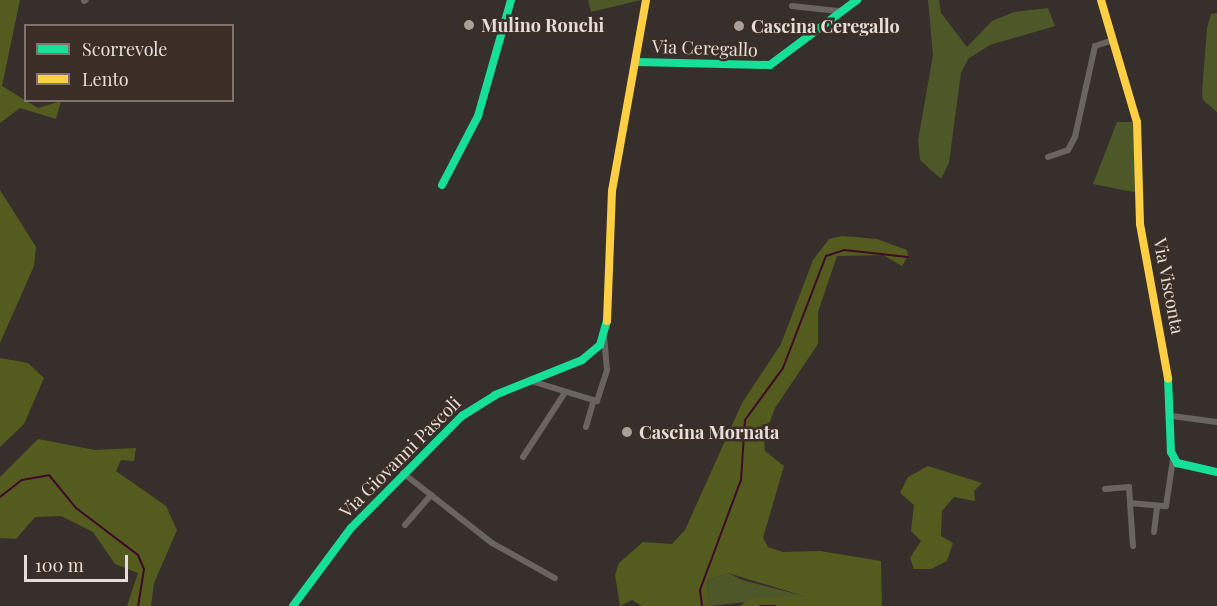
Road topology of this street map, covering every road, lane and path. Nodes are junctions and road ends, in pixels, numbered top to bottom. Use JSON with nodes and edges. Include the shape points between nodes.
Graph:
{"nodes":[{"id":1,"x":511,"y":0,"type":"edge"},
{"id":2,"x":646,"y":0,"type":"edge"},
{"id":3,"x":857,"y":0,"type":"edge"},
{"id":4,"x":1101,"y":0,"type":"edge"},
{"id":5,"x":792,"y":6,"type":"dead end"},
{"id":6,"x":838,"y":11,"type":"junction"},
{"id":7,"x":1113,"y":40,"type":"junction"},
{"id":8,"x":637,"y":62,"type":"junction"},
{"id":9,"x":1048,"y":157,"type":"dead end"},
{"id":10,"x":442,"y":185,"type":"dead end"},
{"id":11,"x":604,"y":338,"type":"junction"},
{"id":12,"x":530,"y":381,"type":"junction"},
{"id":13,"x":564,"y":394,"type":"junction"},
{"id":14,"x":593,"y":403,"type":"junction"},
{"id":15,"x":1172,"y":416,"type":"junction"},
{"id":16,"x":1217,"y":422,"type":"edge"},
{"id":17,"x":586,"y":427,"type":"dead end"},
{"id":18,"x":523,"y":457,"type":"dead end"},
{"id":19,"x":1173,"y":459,"type":"junction"},
{"id":20,"x":403,"y":472,"type":"junction"},
{"id":21,"x":1217,"y":472,"type":"edge"},
{"id":22,"x":1105,"y":489,"type":"dead end"},
{"id":23,"x":431,"y":495,"type":"junction"},
{"id":24,"x":1130,"y":503,"type":"junction"},
{"id":25,"x":1157,"y":506,"type":"junction"},
{"id":26,"x":405,"y":525,"type":"dead end"},
{"id":27,"x":1154,"y":532,"type":"dead end"},
{"id":28,"x":1133,"y":546,"type":"dead end"},
{"id":29,"x":555,"y":578,"type":"dead end"},
{"id":30,"x":293,"y":606,"type":"edge"}],
"edges":[{"from":1,"to":10,"type":"street","via":[[478,116]]},
{"from":2,"to":8,"type":"street"},
{"from":3,"to":6,"type":"street","name":"Via Ceregallo"},
{"from":4,"to":7,"type":"street","name":"Via Visconta"},
{"from":5,"to":6,"type":"street"},
{"from":6,"to":8,"type":"street","name":"Via Ceregallo","via":[[800,46],[770,66]]},
{"from":7,"to":9,"type":"street","via":[[1095,46],[1072,143]]},
{"from":7,"to":15,"type":"street","name":"Via Visconta","via":[[1138,132],[1140,224]]},
{"from":8,"to":11,"type":"street","via":[[610,201]]},
{"from":11,"to":12,"type":"street","name":"Via Giovanni Pascoli","via":[[582,360]]},
{"from":11,"to":14,"type":"street","via":[[605,386]]},
{"from":12,"to":13,"type":"street"},
{"from":12,"to":20,"type":"street","name":"Via Giovanni Pascoli","via":[[472,408]]},
{"from":13,"to":14,"type":"street"},
{"from":13,"to":18,"type":"street"},
{"from":14,"to":17,"type":"street"},
{"from":15,"to":16,"type":"street"},
{"from":15,"to":19,"type":"street","name":"Via Visconta"},
{"from":19,"to":21,"type":"street"},
{"from":19,"to":25,"type":"street","via":[[1167,504]]},
{"from":20,"to":23,"type":"street"},
{"from":20,"to":30,"type":"street","name":"Via Giovanni Pascoli","via":[[337,544]]},
{"from":22,"to":24,"type":"street","via":[[1129,487]]},
{"from":23,"to":26,"type":"street"},
{"from":23,"to":29,"type":"street","via":[[492,543]]},
{"from":24,"to":25,"type":"street"},
{"from":24,"to":28,"type":"street"},
{"from":25,"to":27,"type":"street"}]}
